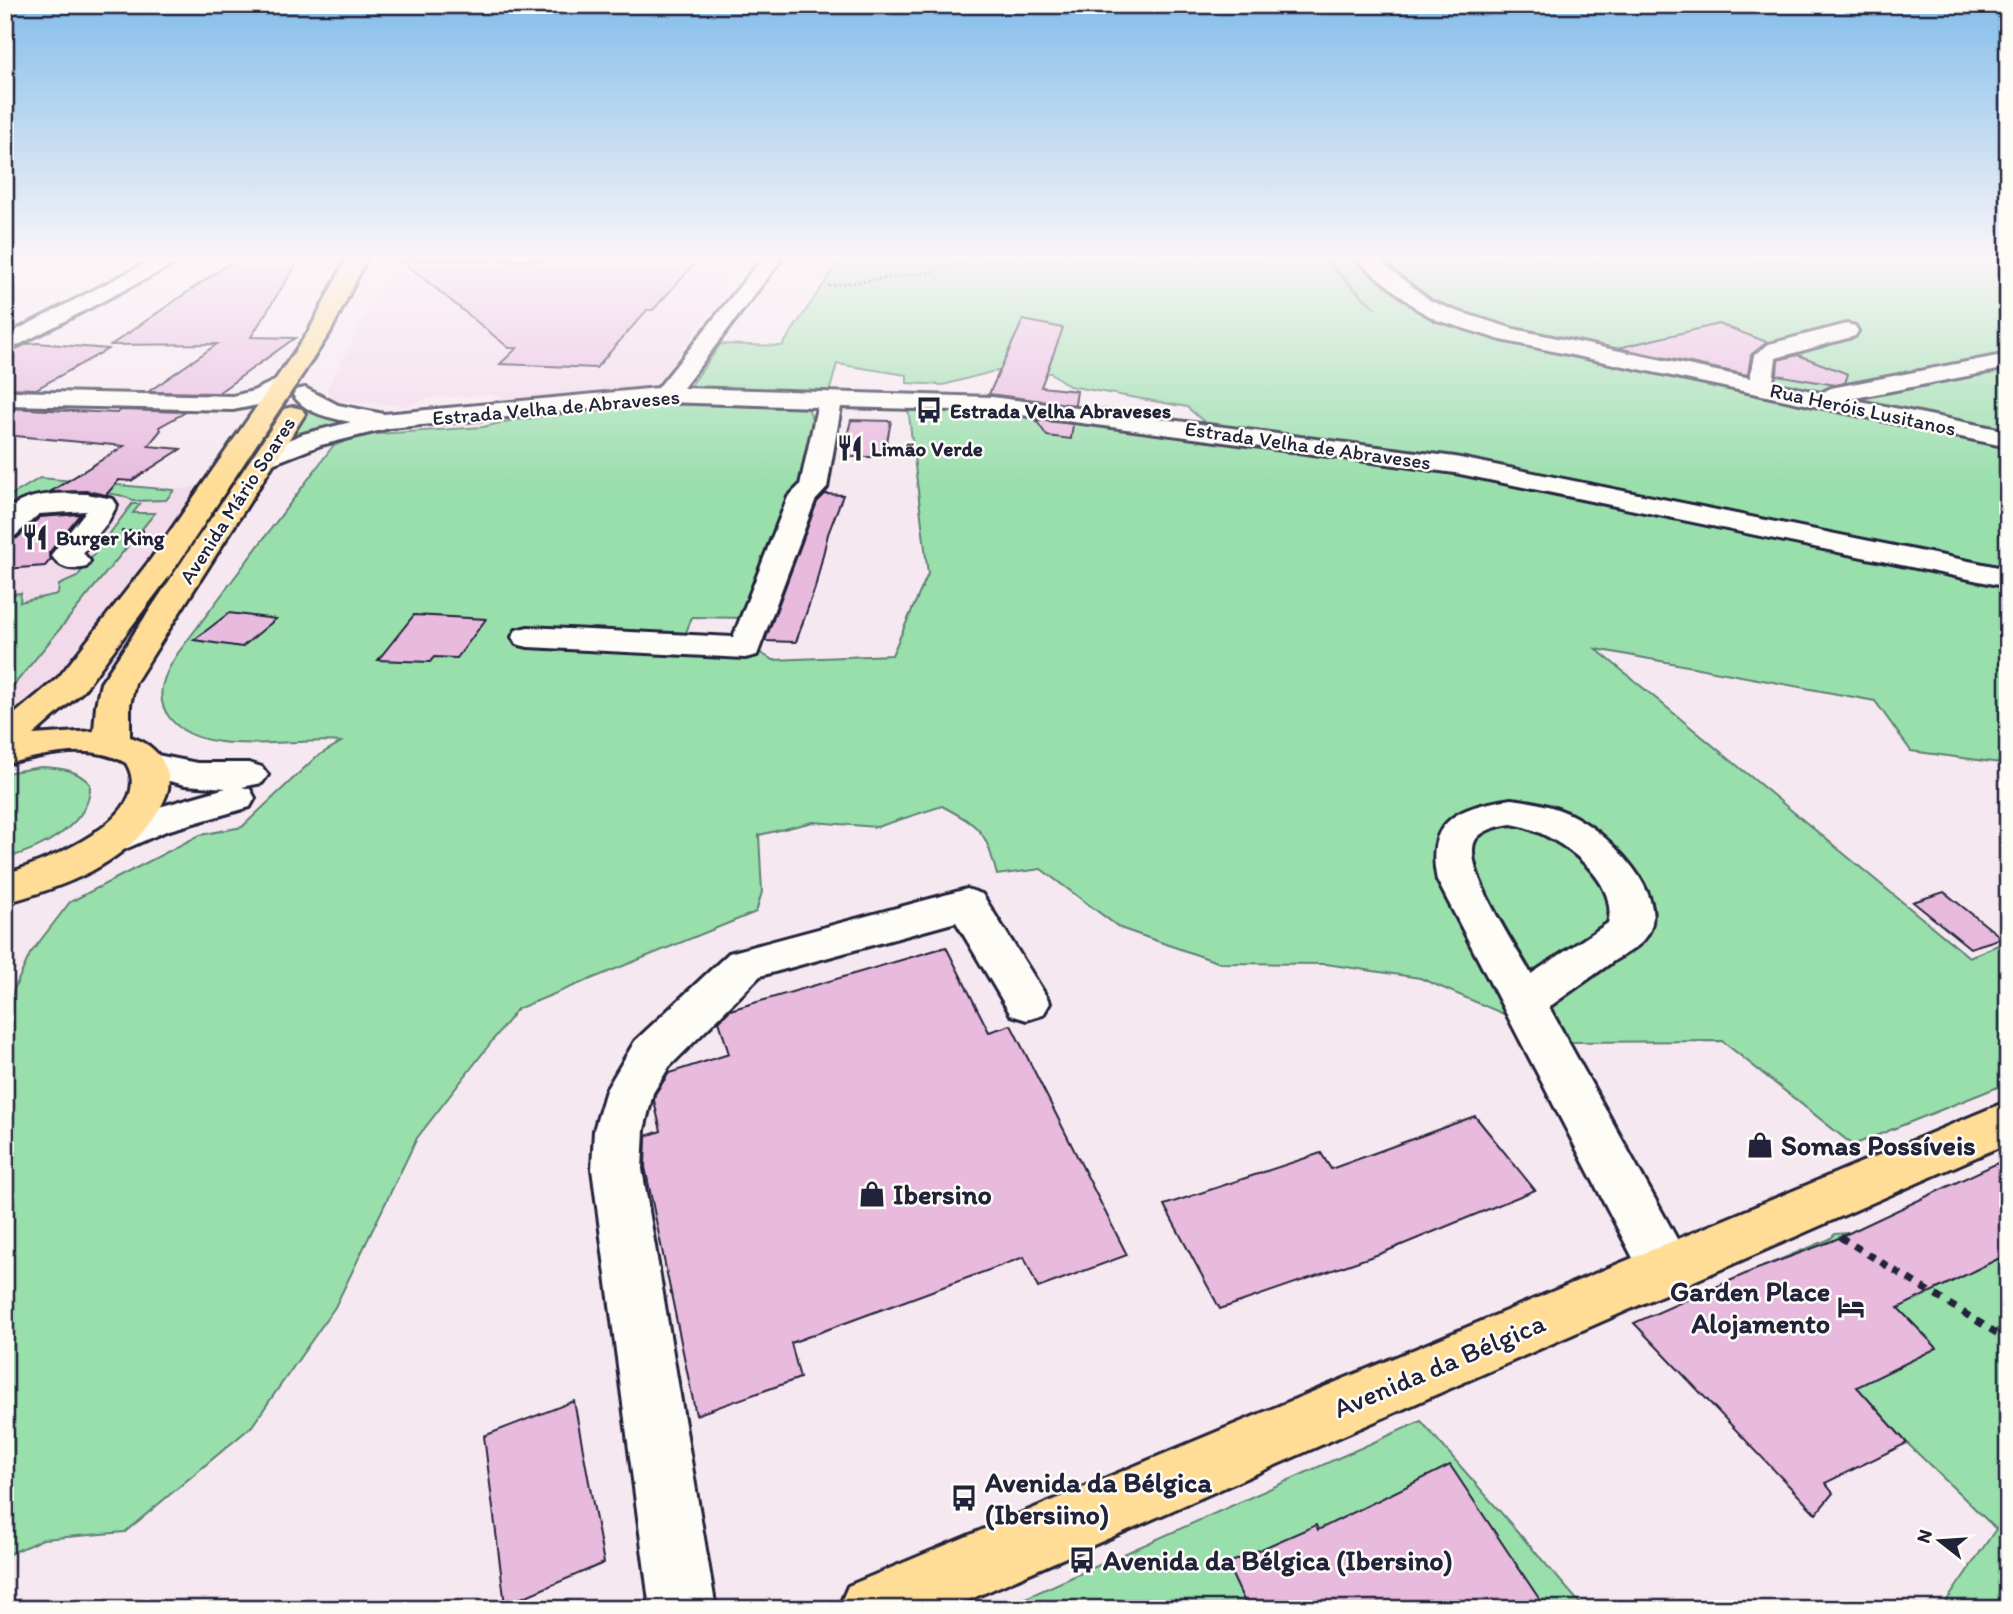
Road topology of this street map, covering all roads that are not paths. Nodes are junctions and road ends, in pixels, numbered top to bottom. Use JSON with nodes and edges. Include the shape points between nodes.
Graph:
{"nodes":[{"id":1,"x":23,"y":335,"type":"edge"},
{"id":2,"x":319,"y":335,"type":"edge"},
{"id":3,"x":340,"y":335,"type":"edge"},
{"id":4,"x":712,"y":335,"type":"edge"},
{"id":5,"x":1511,"y":335,"type":"edge"},
{"id":6,"x":1830,"y":335,"type":"edge"},
{"id":7,"x":5,"y":345,"type":"edge"},
{"id":8,"x":2008,"y":361,"type":"edge"},
{"id":9,"x":308,"y":379,"type":"junction"},
{"id":10,"x":1760,"y":388,"type":"junction"},
{"id":11,"x":665,"y":395,"type":"junction"},
{"id":12,"x":5,"y":398,"type":"edge"},
{"id":13,"x":1812,"y":399,"type":"junction"},
{"id":14,"x":831,"y":400,"type":"junction"},
{"id":15,"x":213,"y":404,"type":"junction"},
{"id":16,"x":390,"y":420,"type":"junction"},
{"id":17,"x":257,"y":424,"type":"junction"},
{"id":18,"x":2008,"y":439,"type":"edge"},
{"id":19,"x":267,"y":458,"type":"junction"},
{"id":20,"x":5,"y":530,"type":"edge"},
{"id":21,"x":75,"y":561,"type":"dead end"},
{"id":22,"x":2008,"y":578,"type":"edge"},
{"id":23,"x":528,"y":638,"type":"dead end"},
{"id":24,"x":5,"y":739,"type":"edge"},
{"id":25,"x":112,"y":744,"type":"junction"},
{"id":26,"x":5,"y":753,"type":"edge"},
{"id":27,"x":146,"y":764,"type":"junction"},
{"id":28,"x":109,"y":841,"type":"junction"},
{"id":29,"x":23,"y":884,"type":"edge"},
{"id":30,"x":5,"y":913,"type":"edge"},
{"id":31,"x":1523,"y":1002,"type":"dead end"},
{"id":32,"x":1027,"y":1003,"type":"dead end"},
{"id":33,"x":2008,"y":1121,"type":"edge"},
{"id":34,"x":1666,"y":1268,"type":"junction"},
{"id":35,"x":682,"y":1609,"type":"edge"},
{"id":36,"x":871,"y":1609,"type":"edge"}],
"edges":[{"from":1,"to":7,"type":"street"},
{"from":2,"to":9,"type":"main road","name":"Avenida Mário Soares"},
{"from":3,"to":9,"type":"main road","name":"Avenida Mário Soares"},
{"from":4,"to":11,"type":"street"},
{"from":5,"to":10,"type":"street","name":"Rua Heróis Lusitanos"},
{"from":6,"to":10,"type":"street","via":[[1765,355]]},
{"from":8,"to":13,"type":"street"},
{"from":9,"to":15,"type":"street","via":[[261,397]]},
{"from":9,"to":16,"type":"street","via":[[331,411]]},
{"from":9,"to":17,"type":"main road","name":"Avenida Mário Soares"},
{"from":9,"to":19,"type":"main road","name":"Avenida Mário Soares"},
{"from":10,"to":13,"type":"street","name":"Rua Heróis Lusitanos"},
{"from":11,"to":14,"type":"street","name":"Estrada Velha de Abraveses"},
{"from":11,"to":16,"type":"street","name":"Estrada Velha de Abraveses"},
{"from":12,"to":15,"type":"street"},
{"from":13,"to":18,"type":"street","name":"Rua Heróis Lusitanos"},
{"from":14,"to":22,"type":"street","name":"Estrada Velha de Abraveses","via":[[992,404],[1455,465]]},
{"from":14,"to":23,"type":"street","via":[[813,488],[802,497],[745,648]]},
{"from":15,"to":17,"type":"street","via":[[241,410]]},
{"from":16,"to":19,"type":"street","via":[[312,439]]},
{"from":17,"to":24,"type":"main road","name":"Avenida Mário Soares","via":[[162,565],[71,684]]},
{"from":19,"to":25,"type":"main road","name":"Avenida Mário Soares","via":[[118,683]]},
{"from":20,"to":21,"type":"street","via":[[32,507],[103,505],[66,555]]},
{"from":25,"to":26,"type":"main road","via":[[82,740]]},
{"from":25,"to":27,"type":"main road","via":[[134,752]]},
{"from":27,"to":28,"type":"main road","via":[[151,780],[146,799]]},
{"from":27,"to":28,"type":"street","via":[[227,778],[243,786]]},
{"from":28,"to":29,"type":"main road","via":[[77,861]]},
{"from":29,"to":30,"type":"main road"},
{"from":31,"to":34,"type":"street"},
{"from":32,"to":35,"type":"street","via":[[967,904],[745,964],[652,1054],[630,1090],[618,1130],[617,1169]]},
{"from":33,"to":34,"type":"main road","name":"Avenida da Bélgica"},
{"from":34,"to":36,"type":"main road","name":"Avenida da Bélgica"}]}
